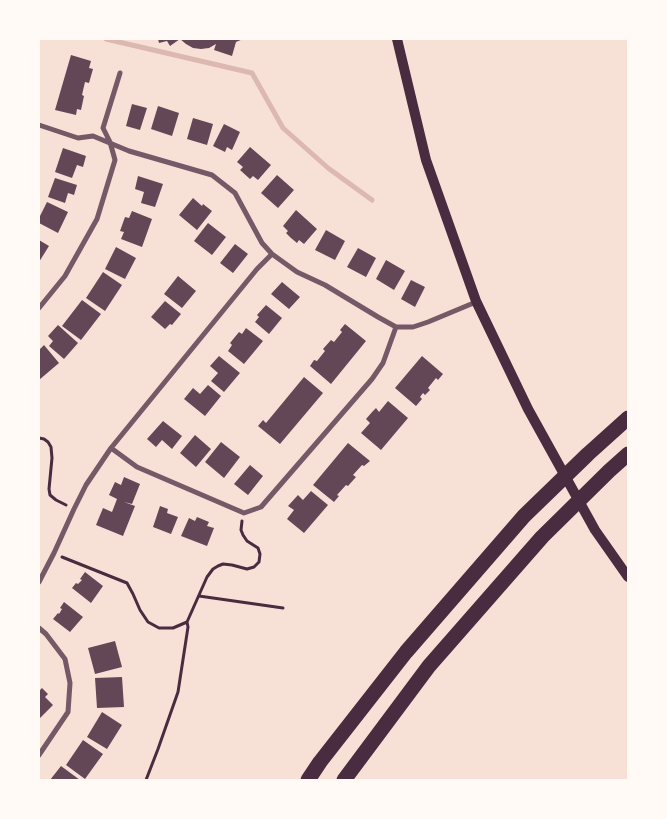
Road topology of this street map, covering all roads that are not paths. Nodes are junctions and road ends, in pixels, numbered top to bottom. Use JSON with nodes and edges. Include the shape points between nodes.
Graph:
{"nodes":[{"id":1,"x":397,"y":39,"type":"edge"},
{"id":2,"x":120,"y":73,"type":"dead end"},
{"id":3,"x":39,"y":125,"type":"edge"},
{"id":4,"x":110,"y":142,"type":"junction"},
{"id":5,"x":272,"y":254,"type":"junction"},
{"id":6,"x":476,"y":301,"type":"junction"},
{"id":7,"x":39,"y":308,"type":"edge"},
{"id":8,"x":396,"y":327,"type":"junction"},
{"id":9,"x":628,"y":418,"type":"edge"},
{"id":10,"x":110,"y":448,"type":"junction"},
{"id":11,"x":628,"y":454,"type":"edge"},
{"id":12,"x":628,"y":577,"type":"edge"},
{"id":13,"x":39,"y":582,"type":"edge"},
{"id":14,"x":39,"y":628,"type":"edge"},
{"id":15,"x":39,"y":755,"type":"edge"},
{"id":16,"x":308,"y":780,"type":"edge"},
{"id":17,"x":344,"y":780,"type":"edge"}],
"edges":[{"from":1,"to":6,"type":"main road","via":[[426,160]]},
{"from":2,"to":4,"type":"street","via":[[103,128]]},
{"from":3,"to":4,"type":"street","via":[[78,138],[93,136]]},
{"from":4,"to":5,"type":"street","via":[[129,151],[212,175],[235,193],[262,243]]},
{"from":4,"to":7,"type":"street","via":[[115,160],[97,219],[65,276]]},
{"from":5,"to":8,"type":"street","via":[[297,272]]},
{"from":5,"to":10,"type":"street"},
{"from":6,"to":8,"type":"street","via":[[413,327]]},
{"from":6,"to":12,"type":"main road","via":[[532,418],[595,530]]},
{"from":8,"to":10,"type":"street","via":[[383,363],[372,379],[260,507],[244,514],[137,467]]},
{"from":9,"to":16,"type":"highway","via":[[524,516],[406,652]]},
{"from":10,"to":13,"type":"street","via":[[86,485]]},
{"from":11,"to":17,"type":"highway","via":[[542,537],[429,666]]},
{"from":14,"to":15,"type":"street","via":[[65,659],[70,683],[68,712]]}]}
